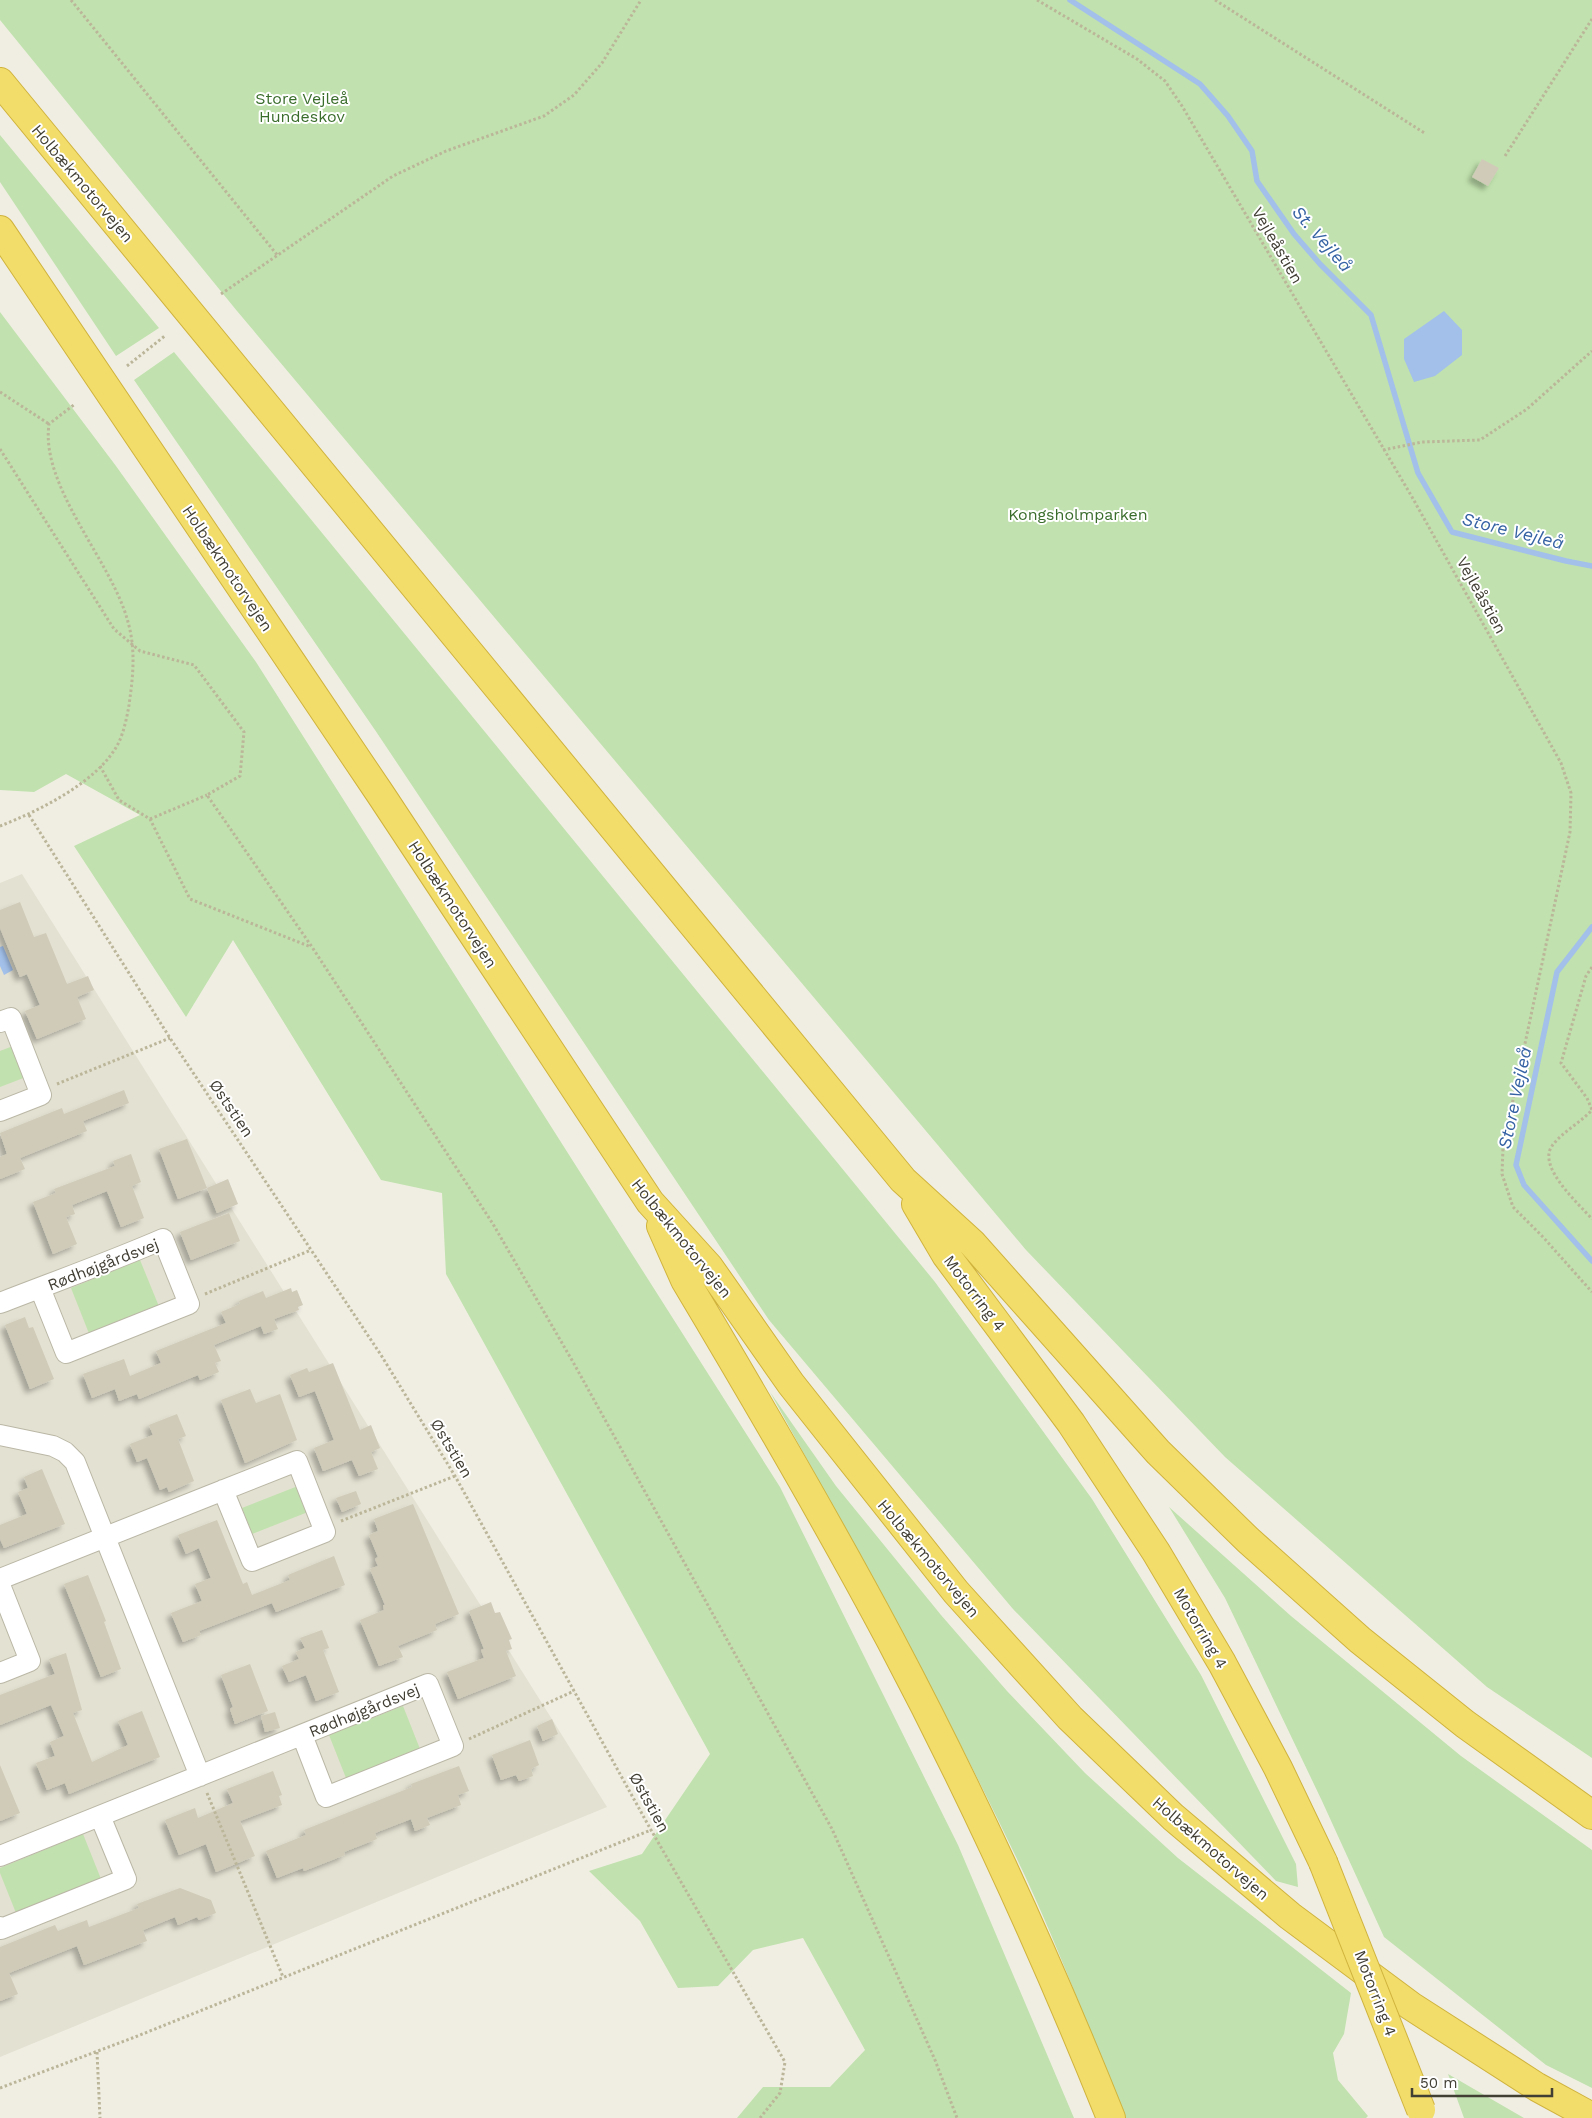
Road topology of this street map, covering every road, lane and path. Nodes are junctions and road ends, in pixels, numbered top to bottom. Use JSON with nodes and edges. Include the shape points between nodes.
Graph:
{"nodes":[{"id":1,"x":70,"y":0,"type":"edge"},
{"id":2,"x":641,"y":0,"type":"edge"},
{"id":3,"x":1037,"y":0,"type":"edge"},
{"id":4,"x":1215,"y":0,"type":"edge"},
{"id":5,"x":1592,"y":19,"type":"edge"},
{"id":6,"x":0,"y":82,"type":"edge"},
{"id":7,"x":1426,"y":134,"type":"dead end"},
{"id":8,"x":1505,"y":156,"type":"dead end"},
{"id":9,"x":0,"y":230,"type":"edge"},
{"id":10,"x":278,"y":256,"type":"junction"},
{"id":11,"x":221,"y":294,"type":"dead end"},
{"id":12,"x":166,"y":335,"type":"dead end"},
{"id":13,"x":1592,"y":350,"type":"edge"},
{"id":14,"x":127,"y":366,"type":"dead end"},
{"id":15,"x":0,"y":392,"type":"edge"},
{"id":16,"x":75,"y":404,"type":"dead end"},
{"id":17,"x":49,"y":424,"type":"junction"},
{"id":18,"x":0,"y":449,"type":"edge"},
{"id":19,"x":1383,"y":450,"type":"junction"},
{"id":20,"x":134,"y":647,"type":"junction"},
{"id":21,"x":100,"y":766,"type":"junction"},
{"id":22,"x":207,"y":795,"type":"junction"},
{"id":23,"x":29,"y":815,"type":"junction"},
{"id":24,"x":150,"y":819,"type":"junction"},
{"id":25,"x":1,"y":824,"type":"edge"},
{"id":26,"x":312,"y":947,"type":"junction"},
{"id":27,"x":1592,"y":967,"type":"edge"},
{"id":28,"x":0,"y":1022,"type":"edge"},
{"id":29,"x":170,"y":1038,"type":"junction"},
{"id":30,"x":40,"y":1091,"type":"junction"},
{"id":31,"x":0,"y":1111,"type":"edge"},
{"id":32,"x":903,"y":1180,"type":"junction"},
{"id":33,"x":650,"y":1202,"type":"junction"},
{"id":34,"x":1592,"y":1219,"type":"edge"},
{"id":35,"x":311,"y":1250,"type":"junction"},
{"id":36,"x":40,"y":1288,"type":"junction"},
{"id":37,"x":1592,"y":1292,"type":"edge"},
{"id":38,"x":188,"y":1301,"type":"junction"},
{"id":39,"x":0,"y":1304,"type":"edge"},
{"id":40,"x":0,"y":1436,"type":"edge"},
{"id":41,"x":455,"y":1476,"type":"junction"},
{"id":42,"x":223,"y":1490,"type":"junction"},
{"id":43,"x":324,"y":1528,"type":"junction"},
{"id":44,"x":104,"y":1538,"type":"junction"},
{"id":45,"x":0,"y":1579,"type":"edge"},
{"id":46,"x":0,"y":1585,"type":"edge"},
{"id":47,"x":0,"y":1673,"type":"edge"},
{"id":48,"x":574,"y":1691,"type":"junction"},
{"id":49,"x":302,"y":1735,"type":"junction"},
{"id":50,"x":453,"y":1746,"type":"junction"},
{"id":51,"x":200,"y":1776,"type":"junction"},
{"id":52,"x":1592,"y":1815,"type":"edge"},
{"id":53,"x":100,"y":1816,"type":"junction"},
{"id":54,"x":651,"y":1830,"type":"junction"},
{"id":55,"x":0,"y":1856,"type":"edge"},
{"id":56,"x":0,"y":1927,"type":"edge"},
{"id":57,"x":283,"y":1978,"type":"junction"},
{"id":58,"x":97,"y":2052,"type":"junction"},
{"id":59,"x":0,"y":2088,"type":"edge"},
{"id":60,"x":1422,"y":2114,"type":"edge"},
{"id":61,"x":1592,"y":2117,"type":"edge"},
{"id":62,"x":100,"y":2118,"type":"edge"},
{"id":63,"x":760,"y":2118,"type":"edge"},
{"id":64,"x":957,"y":2118,"type":"edge"},
{"id":65,"x":1111,"y":2118,"type":"edge"}],
"edges":[{"from":1,"to":10,"type":"path"},
{"from":2,"to":10,"type":"path","via":[[602,63],[574,94],[544,116],[446,151],[392,176]]},
{"from":3,"to":19,"type":"path","name":"Vejleåstien","via":[[1137,59],[1165,80]]},
{"from":4,"to":7,"type":"path"},
{"from":5,"to":8,"type":"path"},
{"from":6,"to":32,"type":"highway","name":"Holbækmotorvejen"},
{"from":9,"to":33,"type":"highway","name":"Holbækmotorvejen","via":[[376,787]]},
{"from":10,"to":11,"type":"path"},
{"from":12,"to":14,"type":"path"},
{"from":13,"to":19,"type":"path","via":[[1527,409],[1480,440],[1422,442]]},
{"from":15,"to":17,"type":"path"},
{"from":16,"to":17,"type":"path"},
{"from":17,"to":20,"type":"path","via":[[49,454],[68,502],[117,594],[128,620]]},
{"from":18,"to":20,"type":"path","via":[[114,629]]},
{"from":19,"to":37,"type":"path","name":"Vejleåstien","via":[[1561,763],[1571,793],[1570,832],[1503,1146],[1502,1174],[1512,1207],[1544,1237]]},
{"from":20,"to":21,"type":"path","via":[[128,714],[119,742]]},
{"from":20,"to":22,"type":"path","via":[[194,665],[244,732],[240,776]]},
{"from":21,"to":23,"type":"path","via":[[80,784]]},
{"from":21,"to":24,"type":"path","via":[[119,800]]},
{"from":22,"to":24,"type":"path"},
{"from":22,"to":26,"type":"path"},
{"from":23,"to":25,"type":"path"},
{"from":23,"to":29,"type":"path","name":"Øststien"},
{"from":24,"to":26,"type":"path","via":[[190,898]]},
{"from":26,"to":64,"type":"path","via":[[493,1224],[832,1829],[935,2060]]},
{"from":27,"to":34,"type":"path","via":[[1586,976],[1561,1063],[1592,1110],[1552,1147],[1548,1158],[1552,1172]]},
{"from":28,"to":30,"type":"street","via":[[11,1018]]},
{"from":29,"to":30,"type":"path"},
{"from":29,"to":35,"type":"path","name":"Øststien"},
{"from":30,"to":31,"type":"street","via":[[41,1095]]},
{"from":32,"to":52,"type":"highway","name":"Holbækmotorvejen","via":[[972,1243],[1158,1452],[1248,1540],[1367,1646],[1465,1724]]},
{"from":32,"to":60,"type":"highway","name":"Motorring 4","bridge":true,"via":[[946,1255],[1071,1423],[1156,1552],[1226,1672],[1278,1768],[1323,1862]]},
{"from":33,"to":61,"type":"highway","name":"Holbækmotorvejen","via":[[709,1267],[791,1384],[956,1592],[1083,1731],[1173,1817],[1290,1916],[1411,2006],[1537,2087]]},
{"from":33,"to":65,"type":"highway","via":[[685,1280],[891,1642],[960,1777],[1037,1942]]},
{"from":35,"to":38,"type":"path"},
{"from":35,"to":41,"type":"path","name":"Øststien","via":[[381,1355]]},
{"from":36,"to":38,"type":"street","name":"Rødhøjgårdsvej","via":[[164,1239]]},
{"from":36,"to":38,"type":"street","name":"Rødhøjgårdsvej","via":[[66,1353],[189,1304]]},
{"from":36,"to":39,"type":"street","name":"Rødhøjgårdsvej"},
{"from":40,"to":44,"type":"street","via":[[53,1446],[65,1452],[75,1462]]},
{"from":41,"to":43,"type":"path"},
{"from":41,"to":48,"type":"path","name":"Øststien"},
{"from":42,"to":43,"type":"street","via":[[297,1461]]},
{"from":42,"to":43,"type":"street","via":[[252,1561],[325,1532]]},
{"from":42,"to":44,"type":"street"},
{"from":44,"to":45,"type":"street"},
{"from":44,"to":51,"type":"street"},
{"from":46,"to":47,"type":"street","via":[[30,1661]]},
{"from":48,"to":50,"type":"path"},
{"from":48,"to":54,"type":"path","name":"Øststien"},
{"from":49,"to":50,"type":"street","name":"Rødhøjgårdsvej","via":[[428,1684]]},
{"from":49,"to":50,"type":"street","name":"Rødhøjgårdsvej","via":[[326,1797]]},
{"from":49,"to":51,"type":"street","name":"Rødhøjgårdsvej"},
{"from":51,"to":53,"type":"street","name":"Rødhøjgårdsvej"},
{"from":51,"to":57,"type":"path"},
{"from":53,"to":55,"type":"street","name":"Rødhøjgårdsvej"},
{"from":53,"to":56,"type":"street","via":[[126,1879],[10,1926]]},
{"from":54,"to":57,"type":"path"},
{"from":54,"to":63,"type":"path","name":"Øststien","via":[[785,2062],[780,2093]]},
{"from":57,"to":58,"type":"path"},
{"from":58,"to":59,"type":"path"},
{"from":58,"to":62,"type":"path"}]}
